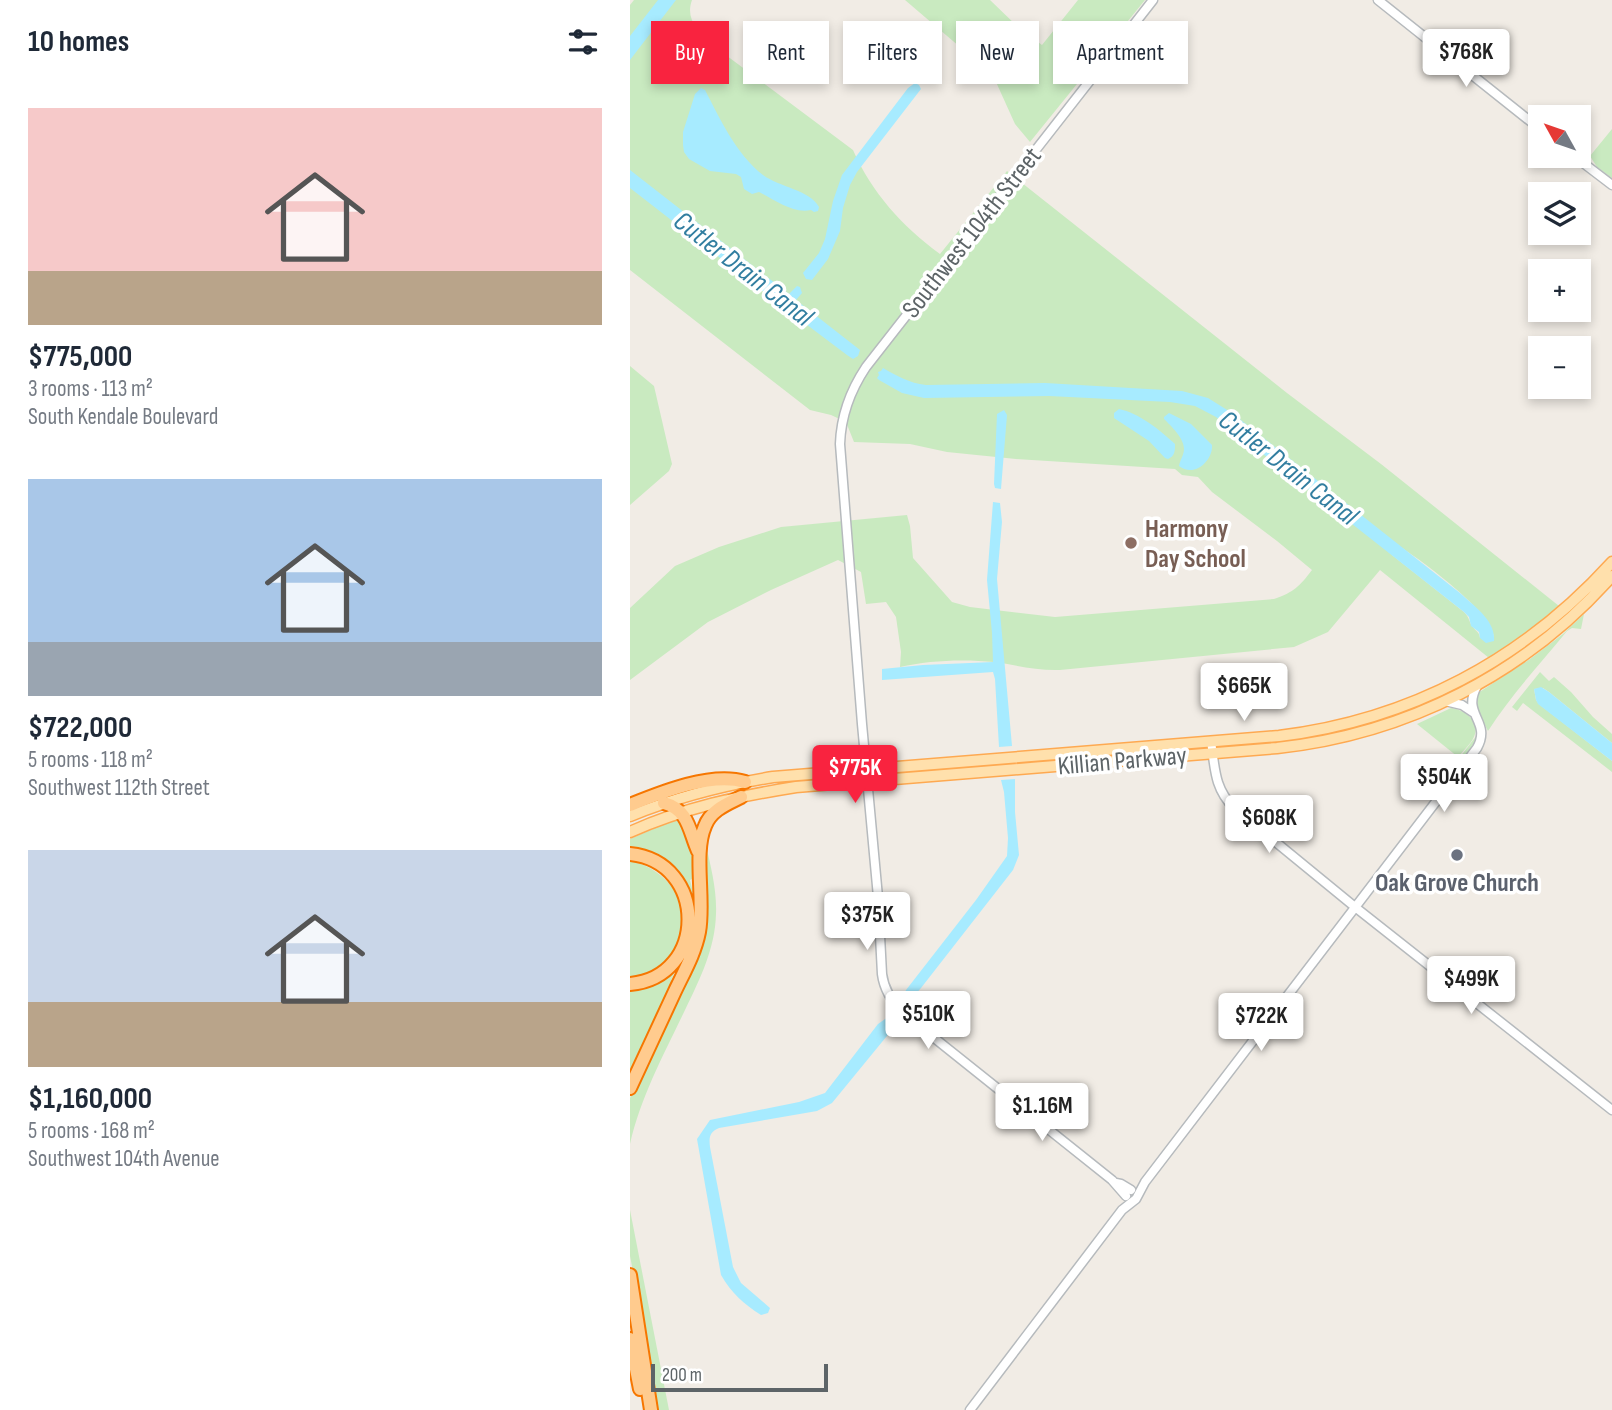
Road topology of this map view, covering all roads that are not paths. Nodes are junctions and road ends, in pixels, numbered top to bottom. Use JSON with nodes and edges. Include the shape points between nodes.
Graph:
{"nodes":[{"id":1,"x":1153,"y":0,"type":"edge"},
{"id":2,"x":1378,"y":0,"type":"edge"},
{"id":3,"x":1528,"y":119,"type":"edge"},
{"id":4,"x":1589,"y":168,"type":"edge"},
{"id":5,"x":1612,"y":186,"type":"edge"},
{"id":6,"x":1612,"y":562,"type":"edge"},
{"id":7,"x":1612,"y":576,"type":"edge"},
{"id":8,"x":1477,"y":686,"type":"junction"},
{"id":9,"x":1445,"y":702,"type":"junction"},
{"id":10,"x":1474,"y":713,"type":"junction"},
{"id":11,"x":1211,"y":741,"type":"junction"},
{"id":12,"x":1213,"y":753,"type":"junction"},
{"id":13,"x":866,"y":769,"type":"junction"},
{"id":14,"x":867,"y":781,"type":"junction"},
{"id":15,"x":745,"y":782,"type":"junction"},
{"id":16,"x":741,"y":797,"type":"junction"},
{"id":17,"x":664,"y":803,"type":"junction"},
{"id":18,"x":630,"y":805,"type":"edge"},
{"id":19,"x":681,"y":812,"type":"junction"},
{"id":20,"x":630,"y":816,"type":"edge"},
{"id":21,"x":630,"y":832,"type":"edge"},
{"id":22,"x":630,"y":854,"type":"edge"},
{"id":23,"x":700,"y":855,"type":"junction"},
{"id":24,"x":1355,"y":906,"type":"junction"},
{"id":25,"x":630,"y":984,"type":"edge"},
{"id":26,"x":630,"y":1088,"type":"edge"},
{"id":27,"x":1612,"y":1110,"type":"edge"},
{"id":28,"x":1131,"y":1195,"type":"junction"},
{"id":29,"x":630,"y":1275,"type":"edge"},
{"id":30,"x":630,"y":1339,"type":"edge"},
{"id":31,"x":645,"y":1410,"type":"edge"},
{"id":32,"x":651,"y":1410,"type":"edge"},
{"id":33,"x":970,"y":1410,"type":"edge"}],
"edges":[{"from":1,"to":13,"type":"street","name":"Southwest 104th Street","via":[[862,373],[849,397],[840,444]]},
{"from":2,"to":3,"type":"street"},
{"from":4,"to":5,"type":"street"},
{"from":6,"to":11,"type":"main road","name":"Killian Parkway","via":[[1522,643],[1432,695],[1327,729]]},
{"from":7,"to":8,"type":"main road","name":"Killian Parkway","via":[[1550,636]]},
{"from":8,"to":9,"type":"main road","name":"Killian Parkway"},
{"from":8,"to":10,"type":"street","via":[[1471,699]]},
{"from":9,"to":10,"type":"street"},
{"from":9,"to":12,"type":"main road","name":"Killian Parkway","via":[[1329,740]]},
{"from":10,"to":24,"type":"street","via":[[1481,730],[1479,744]]},
{"from":11,"to":12,"type":"street"},
{"from":11,"to":13,"type":"main road","name":"Killian Parkway"},
{"from":12,"to":14,"type":"main road","name":"Killian Parkway"},
{"from":12,"to":24,"type":"street","via":[[1217,783],[1229,803]]},
{"from":13,"to":14,"type":"street","name":"Southwest 104th Street"},
{"from":13,"to":15,"type":"main road","name":"Killian Parkway"},
{"from":14,"to":16,"type":"main road","name":"Killian Parkway"},
{"from":14,"to":28,"type":"street","name":"Southwest 104th Street","via":[[883,978],[890,997],[906,1015]]},
{"from":15,"to":17,"type":"main road","name":"Killian Parkway"},
{"from":15,"to":18,"type":"highway","via":[[732,778],[701,782]]},
{"from":16,"to":19,"type":"main road","name":"Killian Parkway"},
{"from":16,"to":23,"type":"highway","via":[[709,817]]},
{"from":17,"to":19,"type":"highway"},
{"from":17,"to":20,"type":"main road","name":"Killian Parkway"},
{"from":19,"to":21,"type":"main road","name":"Killian Parkway"},
{"from":19,"to":23,"type":"highway"},
{"from":22,"to":25,"type":"highway","via":[[646,857],[671,874],[684,892],[690,913],[680,954],[657,976]]},
{"from":23,"to":26,"type":"highway","via":[[702,909],[697,941]]},
{"from":24,"to":27,"type":"street"},
{"from":24,"to":28,"type":"street"},
{"from":28,"to":33,"type":"street"},
{"from":29,"to":32,"type":"highway"},
{"from":30,"to":31,"type":"highway"}]}
